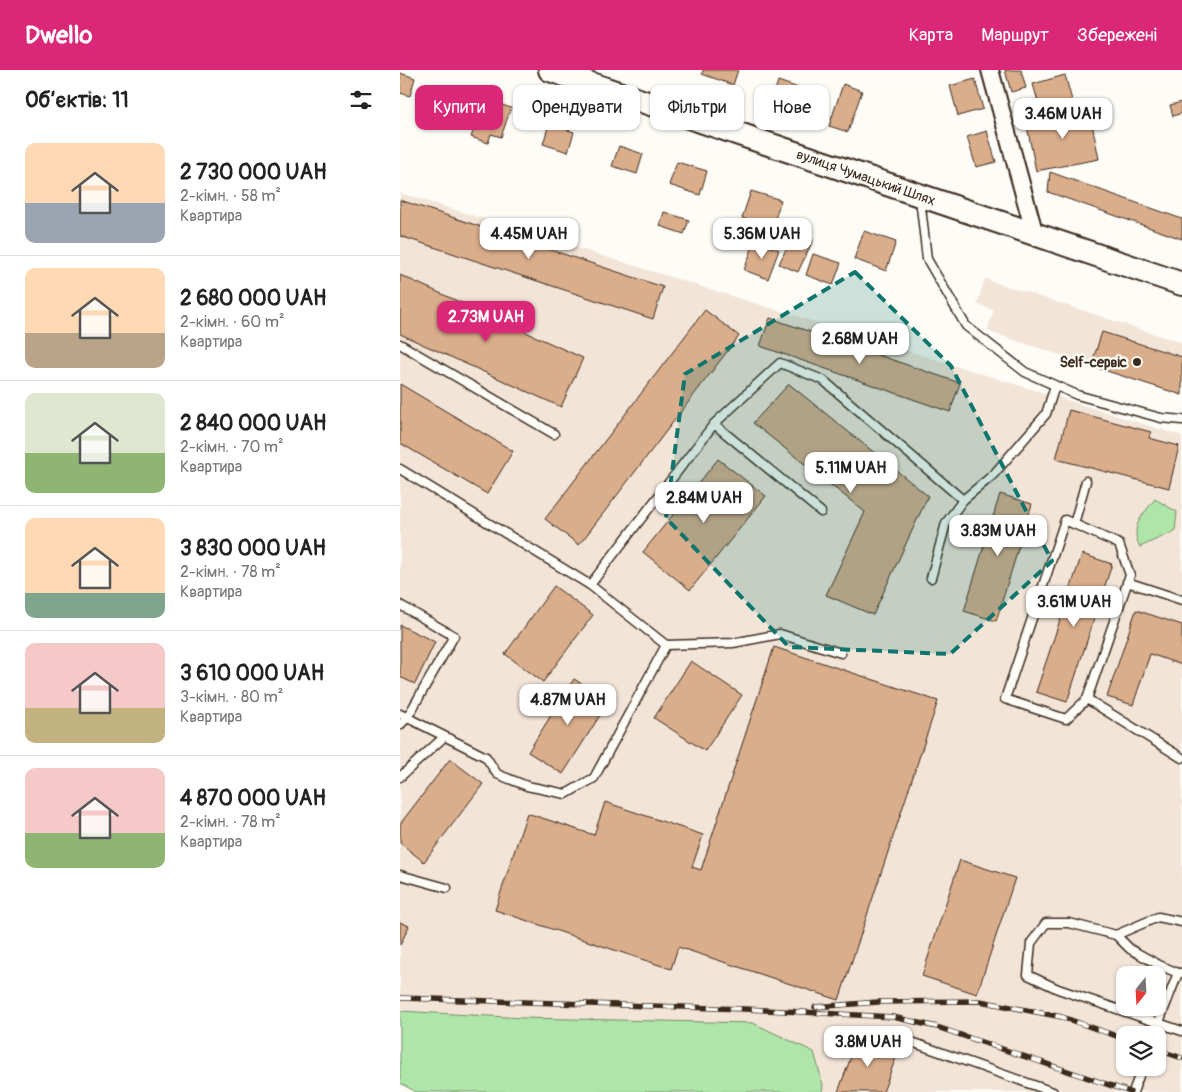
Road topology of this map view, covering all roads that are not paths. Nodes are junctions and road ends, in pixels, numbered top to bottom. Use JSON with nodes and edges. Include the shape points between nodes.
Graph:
{"nodes":[{"id":1,"x":550,"y":70,"type":"edge"},
{"id":2,"x":990,"y":70,"type":"edge"},
{"id":3,"x":919,"y":196,"type":"junction"},
{"id":4,"x":1036,"y":234,"type":"junction"},
{"id":5,"x":1182,"y":284,"type":"edge"},
{"id":6,"x":400,"y":344,"type":"edge"},
{"id":7,"x":1055,"y":386,"type":"junction"},
{"id":8,"x":1182,"y":420,"type":"edge"},
{"id":9,"x":714,"y":424,"type":"junction"},
{"id":10,"x":554,"y":434,"type":"dead end"},
{"id":11,"x":400,"y":469,"type":"edge"},
{"id":12,"x":1086,"y":481,"type":"dead end"},
{"id":13,"x":963,"y":500,"type":"junction"},
{"id":14,"x":821,"y":512,"type":"dead end"},
{"id":15,"x":1074,"y":524,"type":"junction"},
{"id":16,"x":931,"y":578,"type":"dead end"},
{"id":17,"x":1128,"y":582,"type":"junction"},
{"id":18,"x":590,"y":585,"type":"junction"},
{"id":19,"x":1182,"y":600,"type":"edge"},
{"id":20,"x":400,"y":605,"type":"edge"},
{"id":21,"x":666,"y":645,"type":"junction"},
{"id":22,"x":841,"y":653,"type":"dead end"},
{"id":23,"x":1087,"y":699,"type":"junction"},
{"id":24,"x":404,"y":716,"type":"edge"},
{"id":25,"x":400,"y":725,"type":"edge"},
{"id":26,"x":444,"y":737,"type":"junction"},
{"id":27,"x":1182,"y":758,"type":"edge"},
{"id":28,"x":400,"y":777,"type":"edge"},
{"id":29,"x":400,"y":875,"type":"edge"},
{"id":30,"x":446,"y":888,"type":"dead end"},
{"id":31,"x":1182,"y":922,"type":"edge"},
{"id":32,"x":1116,"y":935,"type":"junction"},
{"id":33,"x":1180,"y":973,"type":"edge"},
{"id":34,"x":1158,"y":1023,"type":"junction"},
{"id":35,"x":1157,"y":1026,"type":"edge"},
{"id":36,"x":1182,"y":1031,"type":"edge"},
{"id":37,"x":889,"y":1034,"type":"dead end"},
{"id":38,"x":1139,"y":1076,"type":"edge"},
{"id":39,"x":1053,"y":1092,"type":"edge"},
{"id":40,"x":1133,"y":1092,"type":"edge"}],
"edges":[{"from":1,"to":3,"type":"main road","name":"вулиця Чумацький Шлях"},
{"from":2,"to":4,"type":"street"},
{"from":3,"to":4,"type":"main road","name":"вулиця Чумацький Шлях"},
{"from":3,"to":7,"type":"lane","via":[[927,259],[966,326],[1024,372]]},
{"from":4,"to":5,"type":"main road","name":"вулиця Чумацький Шлях"},
{"from":6,"to":10,"type":"lane"},
{"from":7,"to":8,"type":"lane","via":[[1076,395],[1161,418]]},
{"from":7,"to":13,"type":"lane","via":[[1046,414],[993,475]]},
{"from":9,"to":13,"type":"lane","via":[[780,363],[823,380]]},
{"from":9,"to":14,"type":"lane"},
{"from":9,"to":18,"type":"lane"},
{"from":11,"to":18,"type":"lane"},
{"from":12,"to":15,"type":"lane"},
{"from":13,"to":16,"type":"lane","via":[[946,523]]},
{"from":15,"to":17,"type":"lane","via":[[1120,544],[1130,575]]},
{"from":15,"to":23,"type":"lane","via":[[1065,520],[1005,699],[1066,719]]},
{"from":17,"to":19,"type":"lane"},
{"from":17,"to":23,"type":"lane"},
{"from":18,"to":21,"type":"lane"},
{"from":20,"to":24,"type":"lane","via":[[454,636]]},
{"from":21,"to":22,"type":"lane","via":[[733,643],[780,634]]},
{"from":21,"to":26,"type":"lane","via":[[594,778],[566,794],[527,786],[497,774],[486,758]]},
{"from":23,"to":27,"type":"lane"},
{"from":24,"to":25,"type":"lane"},
{"from":24,"to":26,"type":"lane"},
{"from":26,"to":28,"type":"lane"},
{"from":29,"to":30,"type":"lane"},
{"from":31,"to":32,"type":"lane","via":[[1158,917]]},
{"from":32,"to":33,"type":"lane","via":[[1130,949]]},
{"from":32,"to":34,"type":"lane","via":[[1069,923],[1046,923],[1031,944],[1028,975],[1058,989]]},
{"from":33,"to":34,"type":"lane"},
{"from":34,"to":35,"type":"lane"},
{"from":34,"to":36,"type":"lane"},
{"from":37,"to":39,"type":"lane"},
{"from":38,"to":40,"type":"lane"}]}
